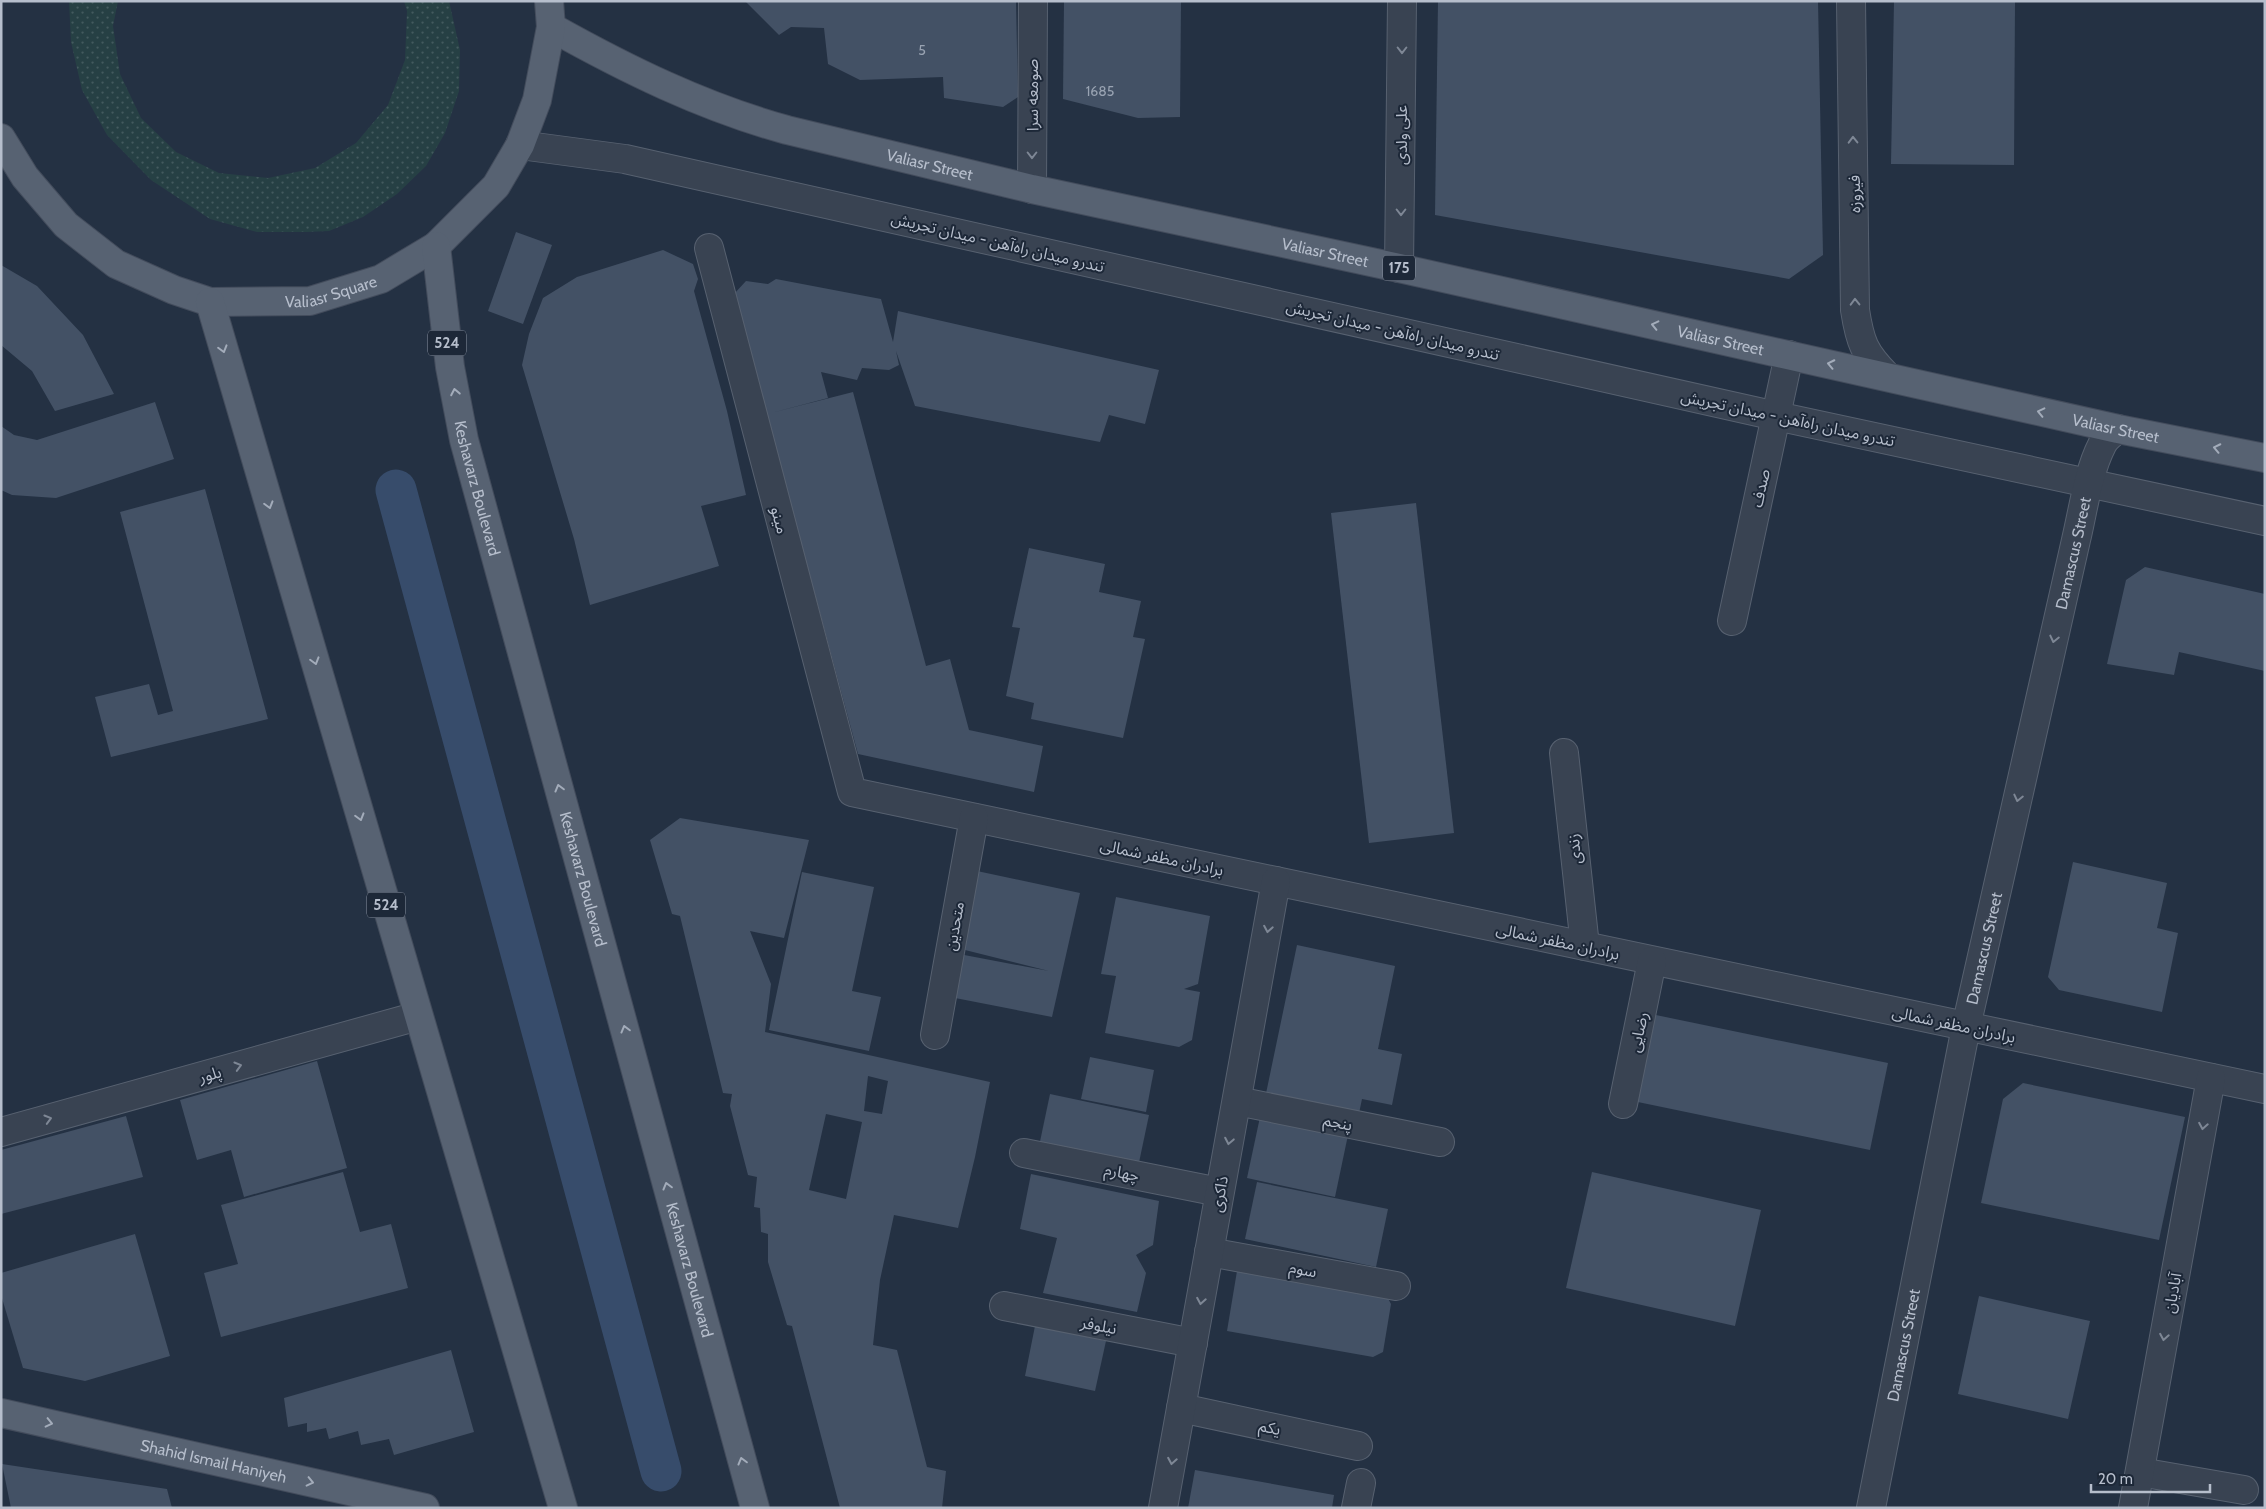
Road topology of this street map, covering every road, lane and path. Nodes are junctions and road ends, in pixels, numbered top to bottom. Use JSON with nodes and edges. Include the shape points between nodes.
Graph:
{"nodes":[{"id":1,"x":1032,"y":1,"type":"edge"},
{"id":2,"x":1402,"y":1,"type":"edge"},
{"id":3,"x":1851,"y":1,"type":"edge"},
{"id":4,"x":550,"y":14,"type":"edge"},
{"id":5,"x":1,"y":138,"type":"edge"},
{"id":6,"x":520,"y":145,"type":"junction"},
{"id":7,"x":1032,"y":189,"type":"junction"},
{"id":8,"x":436,"y":246,"type":"junction"},
{"id":9,"x":709,"y":248,"type":"dead end"},
{"id":10,"x":1399,"y":268,"type":"junction"},
{"id":11,"x":210,"y":302,"type":"junction"},
{"id":12,"x":1789,"y":355,"type":"junction"},
{"id":13,"x":1887,"y":376,"type":"junction"},
{"id":14,"x":1776,"y":416,"type":"junction"},
{"id":15,"x":2118,"y":429,"type":"junction"},
{"id":16,"x":2265,"y":458,"type":"edge"},
{"id":17,"x":2090,"y":483,"type":"junction"},
{"id":18,"x":2265,"y":521,"type":"edge"},
{"id":19,"x":1732,"y":621,"type":"dead end"},
{"id":20,"x":1564,"y":753,"type":"dead end"},
{"id":21,"x":852,"y":792,"type":"joint"},
{"id":22,"x":974,"y":818,"type":"junction"},
{"id":23,"x":1276,"y":881,"type":"junction"},
{"id":24,"x":1585,"y":946,"type":"junction"},
{"id":25,"x":1652,"y":960,"type":"junction"},
{"id":26,"x":418,"y":1016,"type":"junction"},
{"id":27,"x":1966,"y":1027,"type":"junction"},
{"id":28,"x":935,"y":1035,"type":"dead end"},
{"id":29,"x":2211,"y":1078,"type":"junction"},
{"id":30,"x":2264,"y":1087,"type":"edge"},
{"id":31,"x":1237,"y":1102,"type":"junction"},
{"id":32,"x":1623,"y":1104,"type":"dead end"},
{"id":33,"x":1,"y":1132,"type":"edge"},
{"id":34,"x":1440,"y":1142,"type":"dead end"},
{"id":35,"x":1024,"y":1153,"type":"dead end"},
{"id":36,"x":1219,"y":1192,"type":"junction"},
{"id":37,"x":1209,"y":1252,"type":"junction"},
{"id":38,"x":1396,"y":1286,"type":"dead end"},
{"id":39,"x":1004,"y":1306,"type":"dead end"},
{"id":40,"x":1193,"y":1343,"type":"junction"},
{"id":41,"x":3,"y":1408,"type":"edge"},
{"id":42,"x":1181,"y":1408,"type":"junction"},
{"id":43,"x":1358,"y":1446,"type":"dead end"},
{"id":44,"x":2140,"y":1472,"type":"junction"},
{"id":45,"x":2244,"y":1490,"type":"dead end"},
{"id":46,"x":425,"y":1508,"type":"edge"},
{"id":47,"x":562,"y":1508,"type":"edge"},
{"id":48,"x":755,"y":1508,"type":"edge"},
{"id":49,"x":1163,"y":1508,"type":"edge"},
{"id":50,"x":1871,"y":1508,"type":"edge"},
{"id":51,"x":2133,"y":1508,"type":"edge"}],
"edges":[{"from":1,"to":7,"type":"street","name":"صومعه سرا","one_way":true},
{"from":2,"to":10,"type":"street","name":"علی ولدی","one_way":true},
{"from":13,"to":3,"type":"street","name":"فیروزه","one_way":true,"via":[[1871,360],[1860,339],[1855,310]]},
{"from":4,"to":6,"type":"main road","name":"Valiasr Square","via":[[537,100]]},
{"from":4,"to":7,"type":"main road","name":"Valiasr Street","number":"175","via":[[621,66],[756,121]]},
{"from":5,"to":11,"type":"main road","name":"Valiasr Square","via":[[25,176],[66,225],[116,264]]},
{"from":6,"to":8,"type":"main road","name":"Valiasr Square","via":[[496,186]]},
{"from":6,"to":14,"type":"street","name":"تندرو میدان راه‌آهن - میدان تجریش","via":[[625,159]]},
{"from":7,"to":10,"type":"main road","name":"Valiasr Street","number":"175"},
{"from":8,"to":11,"type":"main road","name":"Valiasr Square","via":[[381,279],[310,301]]},
{"from":48,"to":8,"type":"main road","name":"Keshavarz Boulevard","number":"524","one_way":true,"via":[[464,440],[450,366]]},
{"from":9,"to":21,"type":"street","name":"مینو"},
{"from":12,"to":10,"type":"main road","name":"Valiasr Street","number":"175","one_way":true},
{"from":11,"to":26,"type":"main road","number":"524","one_way":true},
{"from":13,"to":12,"type":"main road","name":"Valiasr Street","number":"175","one_way":true},
{"from":12,"to":14,"type":"street","name":"صدف"},
{"from":15,"to":13,"type":"main road","name":"Valiasr Street","number":"175","one_way":true},
{"from":14,"to":17,"type":"street","name":"تندرو میدان راه‌آهن - میدان تجریش"},
{"from":14,"to":19,"type":"street","name":"صدف"},
{"from":16,"to":15,"type":"main road","name":"Valiasr Street","number":"175","one_way":true},
{"from":15,"to":17,"type":"street","name":"Damascus Street","via":[[2102,444]]},
{"from":17,"to":18,"type":"street","name":"تندرو میدان راه‌آهن - میدان تجریش"},
{"from":17,"to":27,"type":"street","name":"Damascus Street","one_way":true},
{"from":20,"to":24,"type":"street","name":"زندی"},
{"from":21,"to":22,"type":"street","name":"برادران مظفر شمالی"},
{"from":22,"to":23,"type":"street","name":"برادران مظفر شمالی"},
{"from":22,"to":28,"type":"street","name":"متحدین"},
{"from":23,"to":24,"type":"street","name":"برادران مظفر شمالی"},
{"from":23,"to":31,"type":"street","name":"ذاکری","one_way":true},
{"from":24,"to":25,"type":"street","name":"برادران مظفر شمالی"},
{"from":25,"to":27,"type":"street","name":"برادران مظفر شمالی"},
{"from":25,"to":32,"type":"street","name":"رضایی"},
{"from":33,"to":26,"type":"street","name":"پلور","one_way":true},
{"from":26,"to":47,"type":"main road","number":"524"},
{"from":27,"to":29,"type":"street","name":"برادران مظفر شمالی"},
{"from":27,"to":50,"type":"street","name":"Damascus Street"},
{"from":29,"to":30,"type":"street","name":"برادران مظفر شمالی"},
{"from":29,"to":44,"type":"street","name":"آبادیان","one_way":true},
{"from":31,"to":34,"type":"street","name":"پنجم"},
{"from":31,"to":36,"type":"street","name":"ذاکری","one_way":true},
{"from":35,"to":36,"type":"street","name":"چهارم"},
{"from":36,"to":37,"type":"street","name":"ذاکری"},
{"from":37,"to":38,"type":"street","name":"سوم"},
{"from":37,"to":40,"type":"street","name":"ذاکری","one_way":true},
{"from":39,"to":40,"type":"street","name":"نیلوفر"},
{"from":40,"to":42,"type":"street","name":"ذاکری"},
{"from":41,"to":46,"type":"main road","name":"Shahid Ismail Haniyeh","one_way":true},
{"from":42,"to":43,"type":"street","name":"یکم"},
{"from":42,"to":49,"type":"street","name":"ذاکری","one_way":true},
{"from":44,"to":45,"type":"street"},
{"from":44,"to":51,"type":"street","name":"آبادیان"}]}
